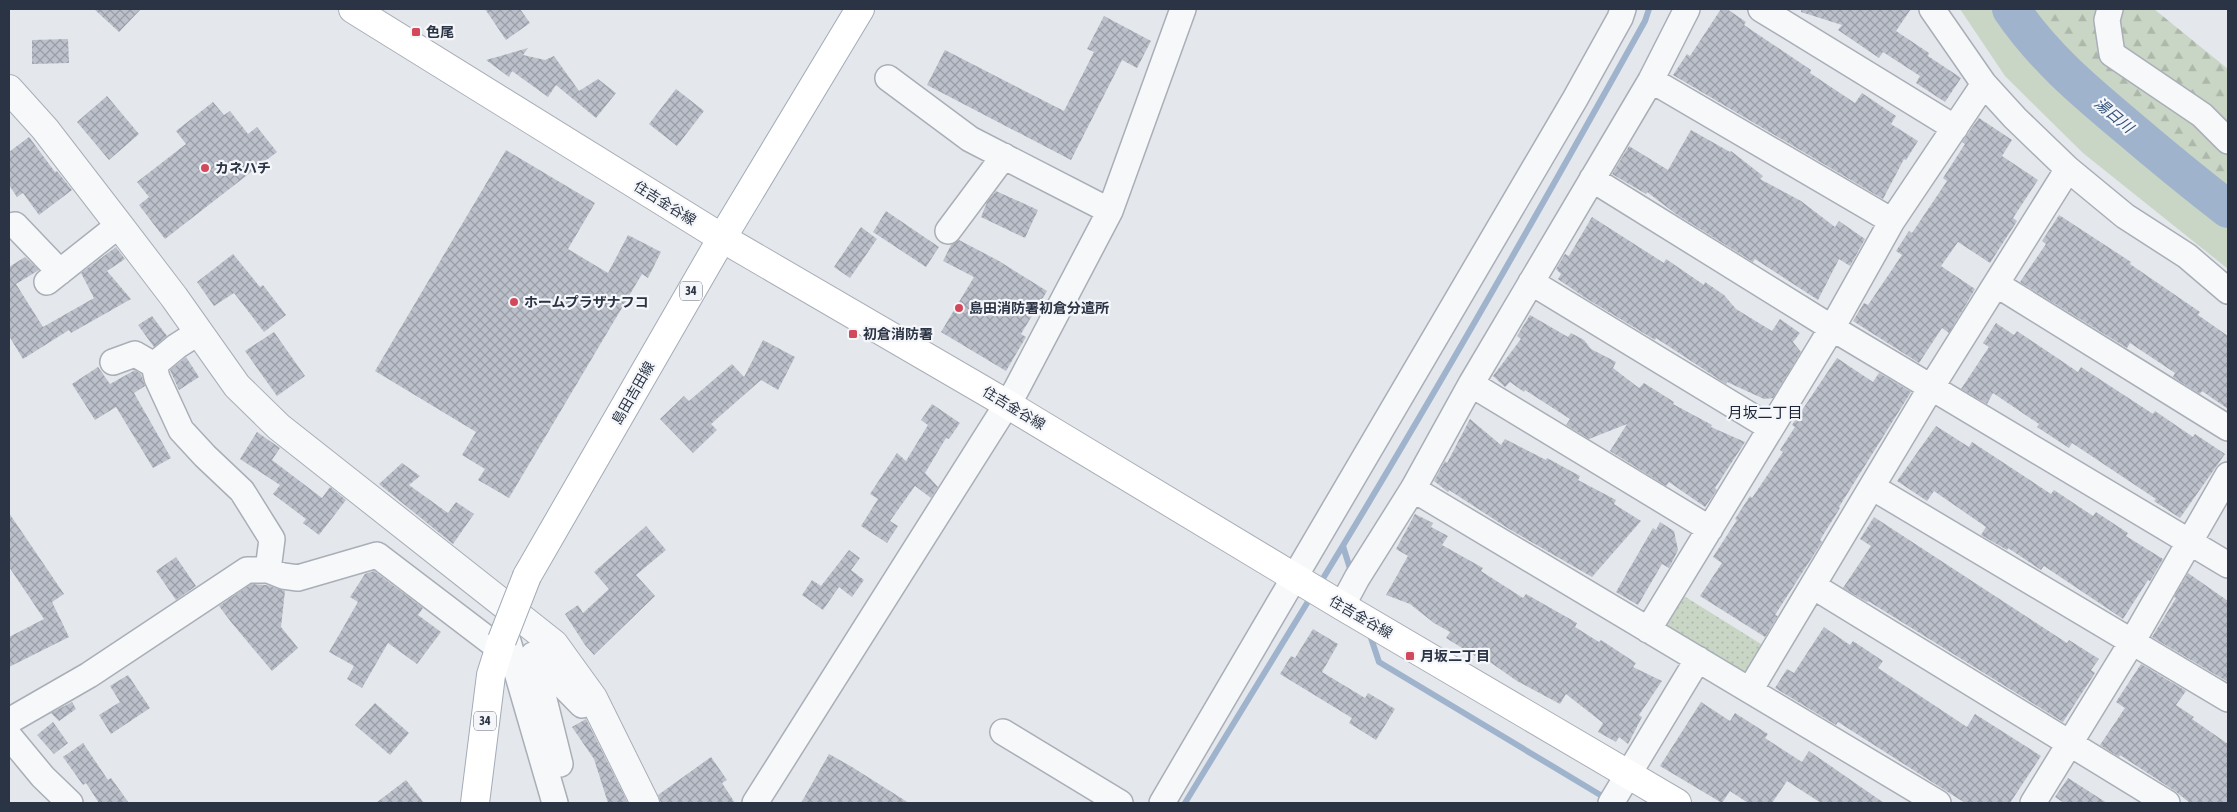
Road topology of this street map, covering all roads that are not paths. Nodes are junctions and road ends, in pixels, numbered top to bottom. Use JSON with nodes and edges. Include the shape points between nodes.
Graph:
{"nodes":[{"id":1,"x":353,"y":9,"type":"edge"},
{"id":2,"x":860,"y":9,"type":"edge"},
{"id":3,"x":1183,"y":9,"type":"edge"},
{"id":4,"x":1623,"y":9,"type":"edge"},
{"id":5,"x":1687,"y":9,"type":"edge"},
{"id":6,"x":1761,"y":9,"type":"edge"},
{"id":7,"x":1932,"y":9,"type":"edge"},
{"id":8,"x":2110,"y":9,"type":"edge"},
{"id":9,"x":888,"y":78,"type":"dead end"},
{"id":10,"x":1651,"y":80,"type":"junction"},
{"id":11,"x":1984,"y":84,"type":"junction"},
{"id":12,"x":9,"y":89,"type":"edge"},
{"id":13,"x":1955,"y":128,"type":"junction"},
{"id":14,"x":2228,"y":141,"type":"edge"},
{"id":15,"x":1004,"y":156,"type":"junction"},
{"id":16,"x":2068,"y":170,"type":"junction"},
{"id":17,"x":1592,"y":179,"type":"junction"},
{"id":18,"x":1110,"y":211,"type":"junction"},
{"id":19,"x":1892,"y":221,"type":"junction"},
{"id":20,"x":15,"y":225,"type":"dead end"},
{"id":21,"x":119,"y":225,"type":"junction"},
{"id":22,"x":948,"y":231,"type":"dead end"},
{"id":23,"x":722,"y":238,"type":"junction"},
{"id":24,"x":1531,"y":282,"type":"junction"},
{"id":25,"x":1996,"y":284,"type":"junction"},
{"id":26,"x":2228,"y":291,"type":"edge"},
{"id":27,"x":1832,"y":328,"type":"junction"},
{"id":28,"x":199,"y":332,"type":"junction"},
{"id":29,"x":113,"y":362,"type":"dead end"},
{"id":30,"x":154,"y":365,"type":"junction"},
{"id":31,"x":1471,"y":384,"type":"junction"},
{"id":32,"x":1932,"y":386,"type":"junction"},
{"id":33,"x":1007,"y":404,"type":"junction"},
{"id":34,"x":1771,"y":428,"type":"junction"},
{"id":35,"x":2228,"y":428,"type":"edge"},
{"id":36,"x":2228,"y":475,"type":"edge"},
{"id":37,"x":1872,"y":487,"type":"junction"},
{"id":38,"x":1413,"y":490,"type":"junction"},
{"id":39,"x":1710,"y":528,"type":"junction"},
{"id":40,"x":2188,"y":542,"type":"junction"},
{"id":41,"x":2228,"y":565,"type":"edge"},
{"id":42,"x":268,"y":570,"type":"junction"},
{"id":43,"x":1298,"y":579,"type":"junction"},
{"id":44,"x":1813,"y":586,"type":"junction"},
{"id":45,"x":1345,"y":596,"type":"junction"},
{"id":46,"x":1648,"y":630,"type":"junction"},
{"id":47,"x":502,"y":640,"type":"junction"},
{"id":48,"x":2132,"y":642,"type":"junction"},
{"id":49,"x":1698,"y":659,"type":"junction"},
{"id":50,"x":1750,"y":690,"type":"junction"},
{"id":51,"x":593,"y":698,"type":"junction"},
{"id":52,"x":2228,"y":699,"type":"edge"},
{"id":53,"x":9,"y":721,"type":"edge"},
{"id":54,"x":1003,"y":732,"type":"dead end"},
{"id":55,"x":9,"y":736,"type":"edge"},
{"id":56,"x":2069,"y":744,"type":"junction"},
{"id":57,"x":1620,"y":789,"type":"edge"},
{"id":58,"x":70,"y":803,"type":"edge"},
{"id":59,"x":475,"y":803,"type":"edge"},
{"id":60,"x":554,"y":803,"type":"edge"},
{"id":61,"x":570,"y":803,"type":"edge"},
{"id":62,"x":645,"y":803,"type":"edge"},
{"id":63,"x":755,"y":803,"type":"edge"},
{"id":64,"x":1120,"y":803,"type":"edge"},
{"id":65,"x":1162,"y":803,"type":"edge"},
{"id":66,"x":1677,"y":803,"type":"edge"},
{"id":67,"x":1938,"y":803,"type":"edge"},
{"id":68,"x":2033,"y":803,"type":"edge"},
{"id":69,"x":2167,"y":803,"type":"edge"}],
"edges":[{"from":1,"to":23,"type":"main road","name":"住吉金谷線"},
{"from":2,"to":23,"type":"main road","name":"島田吉田線","number":"34"},
{"from":3,"to":18,"type":"street"},
{"from":4,"to":43,"type":"street","via":[[1575,99]]},
{"from":5,"to":10,"type":"street"},
{"from":6,"to":13,"type":"street"},
{"from":7,"to":11,"type":"street"},
{"from":8,"to":14,"type":"street","via":[[2107,20],[2112,54],[2202,115]]},
{"from":9,"to":15,"type":"street","via":[[970,139]]},
{"from":10,"to":17,"type":"street"},
{"from":10,"to":19,"type":"street"},
{"from":11,"to":13,"type":"street"},
{"from":11,"to":16,"type":"street"},
{"from":12,"to":21,"type":"street","via":[[45,129]]},
{"from":13,"to":19,"type":"street"},
{"from":15,"to":18,"type":"street"},
{"from":15,"to":22,"type":"street"},
{"from":16,"to":25,"type":"street"},
{"from":16,"to":26,"type":"street","via":[[2125,216],[2187,256]]},
{"from":17,"to":24,"type":"street"},
{"from":17,"to":27,"type":"street"},
{"from":18,"to":33,"type":"street"},
{"from":19,"to":27,"type":"street"},
{"from":20,"to":21,"type":"street","via":[[54,277]]},
{"from":21,"to":28,"type":"street"},
{"from":23,"to":33,"type":"main road","name":"住吉金谷線"},
{"from":23,"to":47,"type":"main road","name":"島田吉田線","number":"34","bridge":true,"via":[[527,576]]},
{"from":24,"to":31,"type":"street"},
{"from":24,"to":34,"type":"street"},
{"from":25,"to":32,"type":"street"},
{"from":25,"to":35,"type":"street"},
{"from":27,"to":32,"type":"street"},
{"from":27,"to":34,"type":"street"},
{"from":28,"to":30,"type":"street"},
{"from":28,"to":51,"type":"street","via":[[236,386],[279,427],[554,644]]},
{"from":29,"to":30,"type":"street","via":[[135,354]]},
{"from":30,"to":42,"type":"street","via":[[181,430],[242,491],[272,539]]},
{"from":31,"to":38,"type":"street"},
{"from":31,"to":39,"type":"street"},
{"from":32,"to":37,"type":"street"},
{"from":32,"to":40,"type":"street"},
{"from":33,"to":43,"type":"main road","name":"住吉金谷線"},
{"from":33,"to":63,"type":"street"},
{"from":34,"to":39,"type":"street"},
{"from":36,"to":40,"type":"street"},
{"from":37,"to":44,"type":"street"},
{"from":37,"to":48,"type":"street"},
{"from":38,"to":45,"type":"street"},
{"from":38,"to":46,"type":"street"},
{"from":39,"to":46,"type":"street"},
{"from":40,"to":41,"type":"street"},
{"from":40,"to":48,"type":"street"},
{"from":42,"to":47,"type":"street","via":[[298,578],[377,555]]},
{"from":42,"to":53,"type":"street","via":[[247,570],[89,675]]},
{"from":43,"to":45,"type":"main road","name":"住吉金谷線"},
{"from":43,"to":65,"type":"street"},
{"from":44,"to":50,"type":"street"},
{"from":44,"to":56,"type":"street"},
{"from":45,"to":57,"type":"main road","name":"住吉金谷線","via":[[1381,628]]},
{"from":46,"to":49,"type":"street"},
{"from":47,"to":59,"type":"main road","name":"島田吉田線","number":"34","via":[[491,675]]},
{"from":47,"to":60,"type":"street"},
{"from":48,"to":52,"type":"street"},
{"from":48,"to":56,"type":"street"},
{"from":49,"to":50,"type":"street"},
{"from":49,"to":57,"type":"street"},
{"from":50,"to":67,"type":"street"},
{"from":51,"to":61,"type":"street","via":[[582,705],[533,655]]},
{"from":51,"to":62,"type":"street"},
{"from":54,"to":64,"type":"street"},
{"from":55,"to":58,"type":"street"},
{"from":56,"to":68,"type":"street"},
{"from":56,"to":69,"type":"street"},
{"from":57,"to":66,"type":"main road","name":"住吉金谷線"}]}
